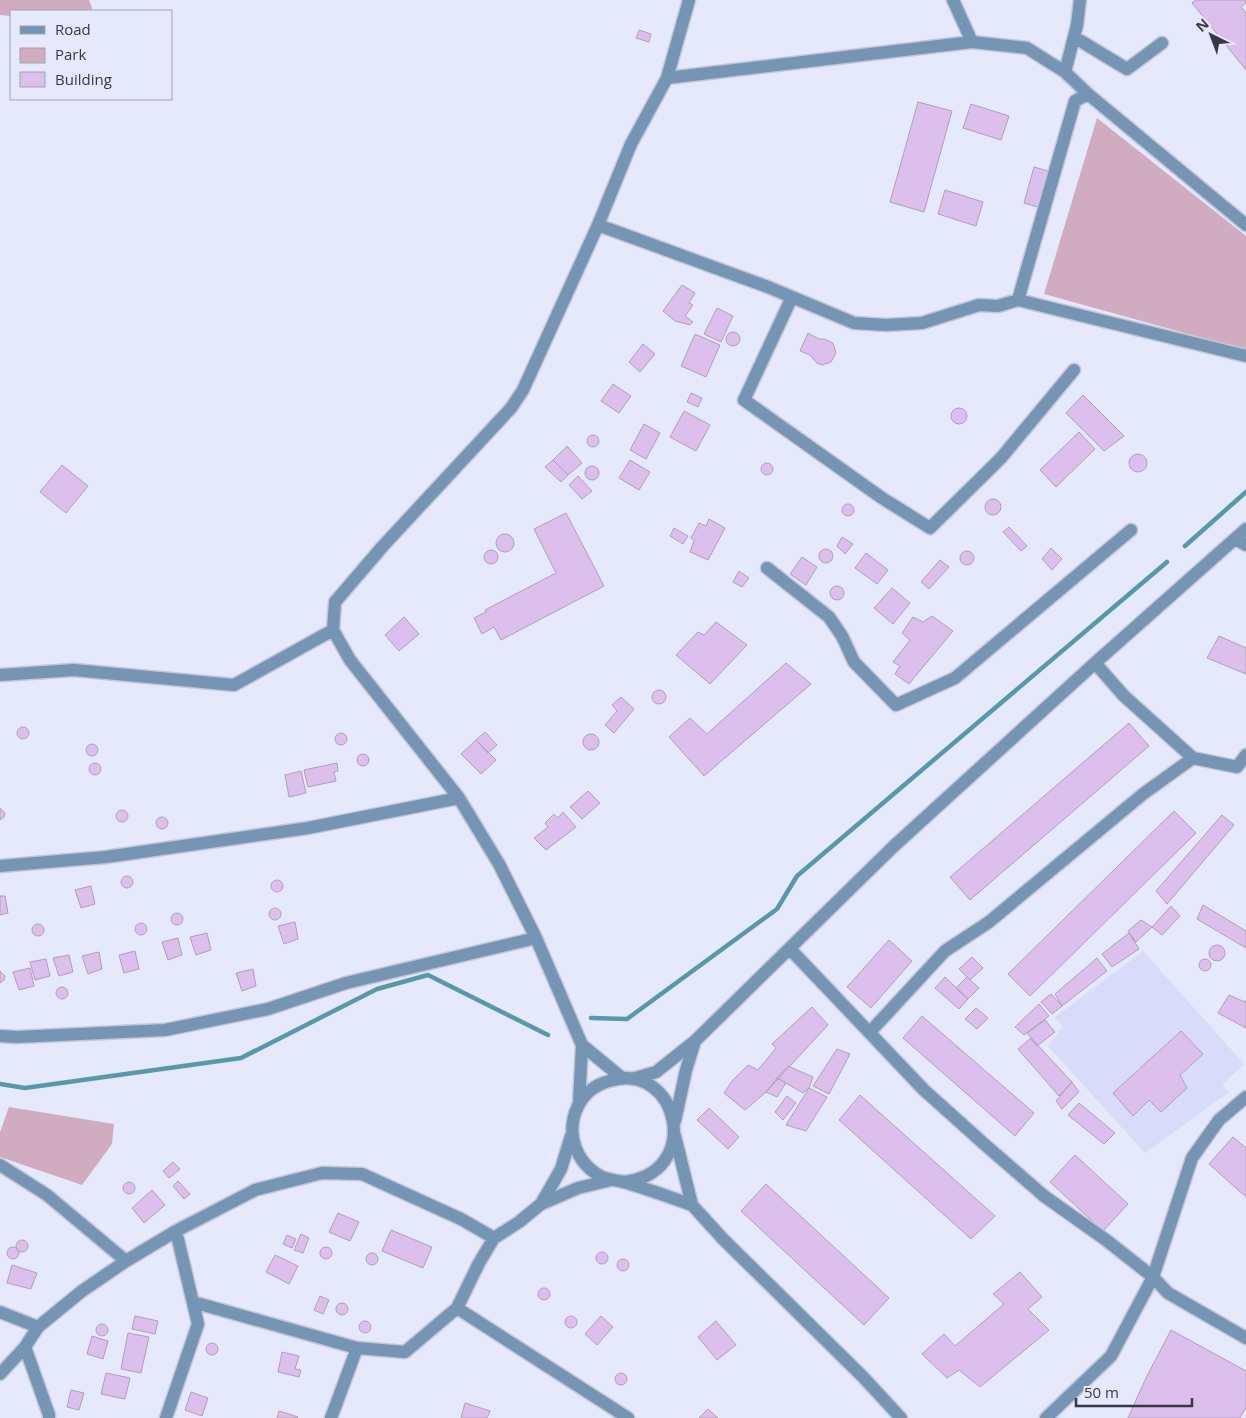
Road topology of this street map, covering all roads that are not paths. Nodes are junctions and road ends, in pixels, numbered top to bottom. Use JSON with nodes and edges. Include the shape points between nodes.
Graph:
{"nodes":[{"id":1,"x":689,"y":0,"type":"edge"},
{"id":2,"x":953,"y":0,"type":"edge"},
{"id":3,"x":1080,"y":0,"type":"edge"},
{"id":4,"x":1074,"y":37,"type":"junction"},
{"id":5,"x":972,"y":42,"type":"junction"},
{"id":6,"x":1162,"y":43,"type":"dead end"},
{"id":7,"x":1065,"y":72,"type":"junction"},
{"id":8,"x":667,"y":78,"type":"junction"},
{"id":9,"x":1088,"y":94,"type":"junction"},
{"id":10,"x":598,"y":225,"type":"junction"},
{"id":11,"x":1246,"y":225,"type":"edge"},
{"id":12,"x":792,"y":297,"type":"junction"},
{"id":13,"x":1018,"y":300,"type":"junction"},
{"id":14,"x":1246,"y":356,"type":"edge"},
{"id":15,"x":1074,"y":370,"type":"dead end"},
{"id":16,"x":1246,"y":529,"type":"edge"},
{"id":17,"x":1132,"y":530,"type":"dead end"},
{"id":18,"x":1241,"y":542,"type":"edge"},
{"id":19,"x":767,"y":568,"type":"dead end"},
{"id":20,"x":333,"y":630,"type":"junction"},
{"id":21,"x":1095,"y":663,"type":"junction"},
{"id":22,"x":0,"y":675,"type":"edge"},
{"id":23,"x":1246,"y":755,"type":"edge"},
{"id":24,"x":1193,"y":758,"type":"junction"},
{"id":25,"x":459,"y":798,"type":"junction"},
{"id":26,"x":0,"y":866,"type":"edge"},
{"id":27,"x":536,"y":938,"type":"junction"},
{"id":28,"x":790,"y":949,"type":"junction"},
{"id":29,"x":870,"y":1032,"type":"junction"},
{"id":30,"x":0,"y":1036,"type":"edge"},
{"id":31,"x":695,"y":1041,"type":"junction"},
{"id":32,"x":582,"y":1045,"type":"junction"},
{"id":33,"x":627,"y":1079,"type":"junction"},
{"id":34,"x":1246,"y":1097,"type":"edge"},
{"id":35,"x":579,"y":1103,"type":"junction"},
{"id":36,"x":675,"y":1129,"type":"junction"},
{"id":37,"x":572,"y":1133,"type":"junction"},
{"id":38,"x":0,"y":1165,"type":"edge"},
{"id":39,"x":617,"y":1181,"type":"junction"},
{"id":40,"x":541,"y":1204,"type":"junction"},
{"id":41,"x":692,"y":1205,"type":"junction"},
{"id":42,"x":176,"y":1231,"type":"junction"},
{"id":43,"x":494,"y":1238,"type":"junction"},
{"id":44,"x":126,"y":1261,"type":"junction"},
{"id":45,"x":1152,"y":1277,"type":"junction"},
{"id":46,"x":193,"y":1302,"type":"junction"},
{"id":47,"x":456,"y":1308,"type":"junction"},
{"id":48,"x":0,"y":1312,"type":"edge"},
{"id":49,"x":38,"y":1328,"type":"junction"},
{"id":50,"x":1246,"y":1338,"type":"edge"},
{"id":51,"x":25,"y":1347,"type":"junction"},
{"id":52,"x":357,"y":1348,"type":"junction"},
{"id":53,"x":0,"y":1374,"type":"edge"},
{"id":54,"x":48,"y":1418,"type":"edge"},
{"id":55,"x":166,"y":1418,"type":"edge"},
{"id":56,"x":332,"y":1418,"type":"edge"},
{"id":57,"x":628,"y":1418,"type":"edge"},
{"id":58,"x":901,"y":1418,"type":"edge"},
{"id":59,"x":1046,"y":1418,"type":"edge"}],
"edges":[{"from":1,"to":8,"type":"street"},
{"from":2,"to":5,"type":"street"},
{"from":3,"to":4,"type":"street"},
{"from":4,"to":6,"type":"street","via":[[1128,69]]},
{"from":4,"to":7,"type":"street"},
{"from":5,"to":7,"type":"street","via":[[1027,48]]},
{"from":5,"to":8,"type":"street"},
{"from":7,"to":9,"type":"street"},
{"from":8,"to":10,"type":"street","via":[[631,144]]},
{"from":9,"to":11,"type":"street"},
{"from":9,"to":13,"type":"street","via":[[1075,101]]},
{"from":10,"to":12,"type":"street"},
{"from":10,"to":20,"type":"street","via":[[523,390],[511,408],[335,602]]},
{"from":12,"to":13,"type":"street","via":[[854,323],[886,325],[922,323],[979,305],[998,306]]},
{"from":12,"to":15,"type":"street","via":[[744,400],[930,528],[1001,458]]},
{"from":13,"to":14,"type":"street"},
{"from":16,"to":18,"type":"street"},
{"from":17,"to":19,"type":"street","via":[[955,678],[896,705],[854,662],[829,617]]},
{"from":18,"to":21,"type":"street"},
{"from":20,"to":22,"type":"street","via":[[234,685],[74,670]]},
{"from":20,"to":25,"type":"street","via":[[350,660]]},
{"from":21,"to":24,"type":"street","via":[[1124,696]]},
{"from":21,"to":28,"type":"street","via":[[894,846]]},
{"from":23,"to":24,"type":"street","via":[[1237,767]]},
{"from":24,"to":29,"type":"street","via":[[1143,794],[989,922],[946,951]]},
{"from":25,"to":26,"type":"street","via":[[308,828],[106,857]]},
{"from":25,"to":27,"type":"street","via":[[499,864]]},
{"from":27,"to":30,"type":"street","via":[[346,983],[268,1009],[165,1030]]},
{"from":27,"to":32,"type":"street"},
{"from":28,"to":29,"type":"street"},
{"from":28,"to":31,"type":"street"},
{"from":29,"to":45,"type":"street","via":[[924,1090],[1044,1196]]},
{"from":31,"to":33,"type":"street","via":[[656,1072]]},
{"from":31,"to":36,"type":"street"},
{"from":32,"to":33,"type":"street"},
{"from":32,"to":35,"type":"street"},
{"from":33,"to":35,"type":"street","via":[[598,1085]]},
{"from":33,"to":36,"type":"street","via":[[652,1087],[661,1094]]},
{"from":34,"to":45,"type":"street","via":[[1220,1120],[1192,1158]]},
{"from":35,"to":37,"type":"street"},
{"from":36,"to":39,"type":"street","via":[[668,1156],[662,1165],[644,1178]]},
{"from":36,"to":41,"type":"street"},
{"from":37,"to":39,"type":"street","via":[[573,1144],[584,1163],[592,1171]]},
{"from":37,"to":40,"type":"street","via":[[561,1169]]},
{"from":38,"to":44,"type":"street","via":[[47,1195]]},
{"from":39,"to":40,"type":"street","via":[[578,1188]]},
{"from":39,"to":41,"type":"street"},
{"from":40,"to":43,"type":"street"},
{"from":41,"to":58,"type":"street"},
{"from":42,"to":43,"type":"street","via":[[255,1190],[322,1173],[362,1174],[462,1219]]},
{"from":42,"to":44,"type":"street"},
{"from":42,"to":46,"type":"street"},
{"from":43,"to":47,"type":"street"},
{"from":44,"to":49,"type":"street","via":[[82,1291]]},
{"from":45,"to":50,"type":"street","via":[[1168,1294]]},
{"from":45,"to":59,"type":"street","via":[[1111,1356]]},
{"from":46,"to":52,"type":"street"},
{"from":46,"to":55,"type":"street","via":[[198,1324]]},
{"from":47,"to":52,"type":"street","via":[[405,1352]]},
{"from":47,"to":57,"type":"street"},
{"from":48,"to":49,"type":"street"},
{"from":49,"to":51,"type":"street"},
{"from":51,"to":53,"type":"street"},
{"from":51,"to":54,"type":"street"},
{"from":52,"to":56,"type":"street"}]}
